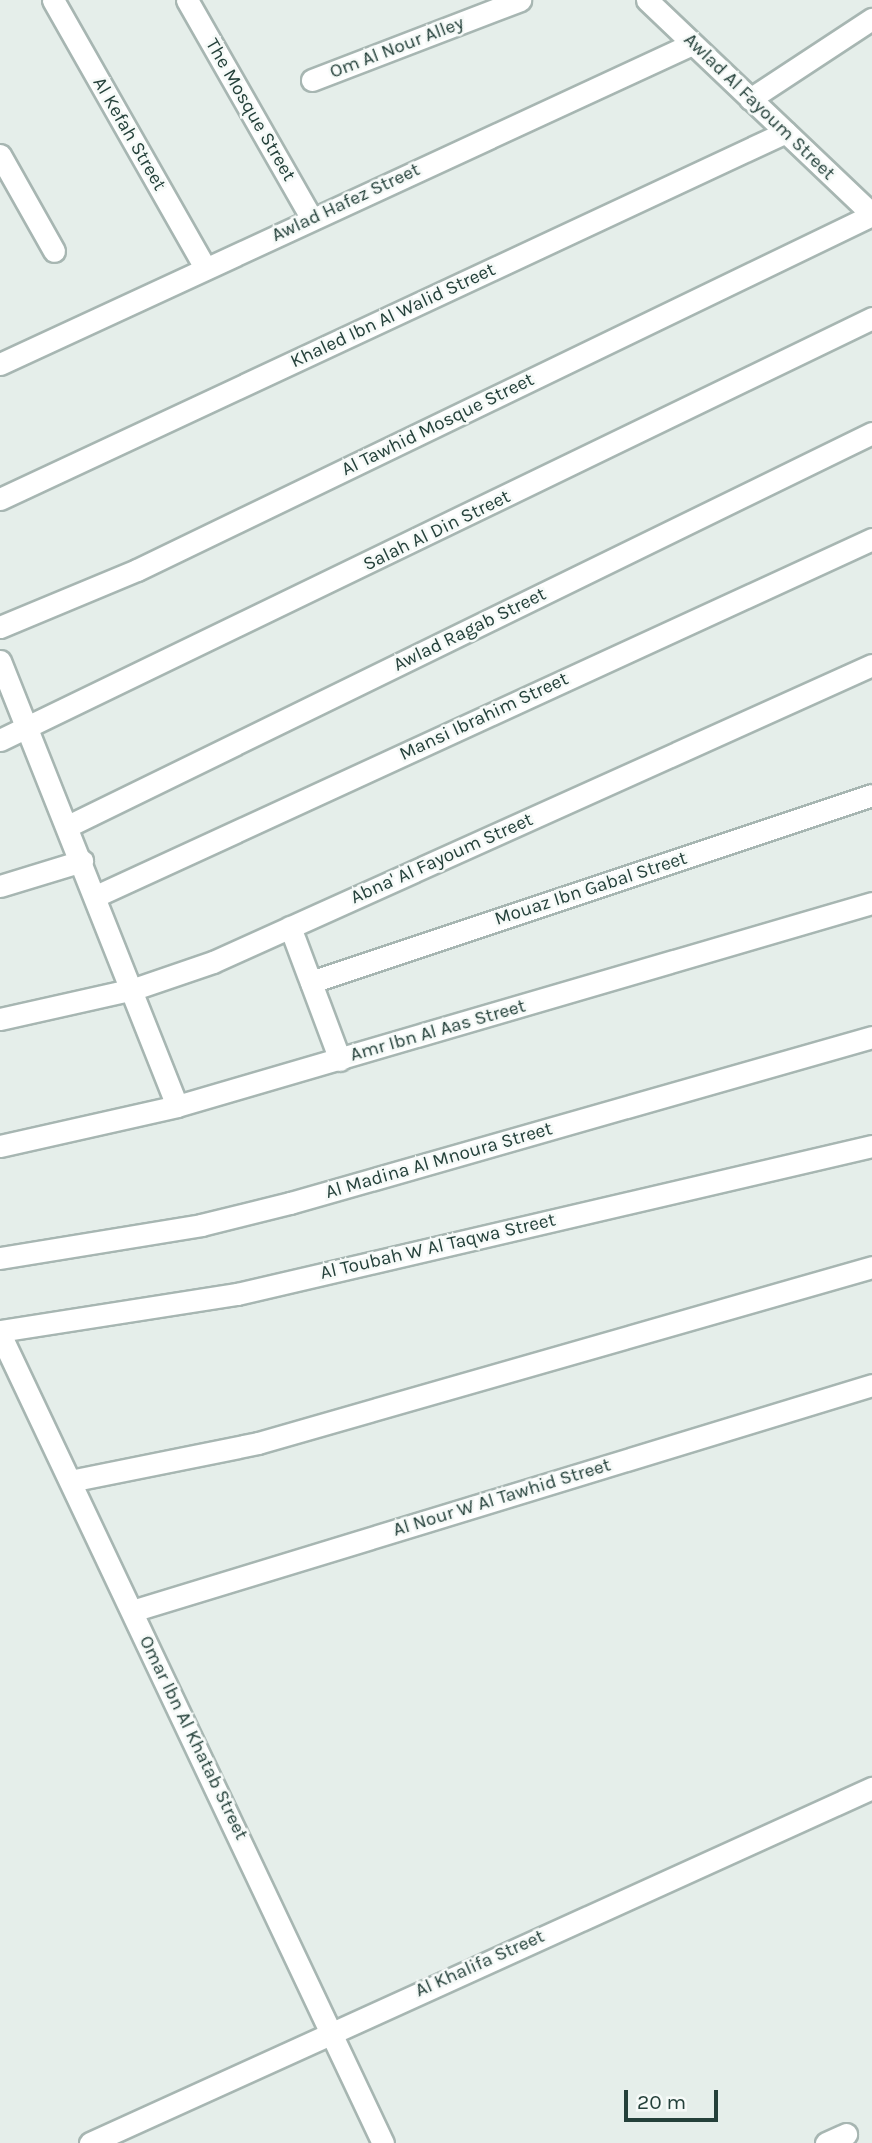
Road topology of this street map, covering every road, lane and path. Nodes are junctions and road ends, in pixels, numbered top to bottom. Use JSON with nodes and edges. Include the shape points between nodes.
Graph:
{"nodes":[{"id":1,"x":52,"y":0,"type":"edge"},
{"id":2,"x":187,"y":0,"type":"edge"},
{"id":3,"x":520,"y":0,"type":"edge"},
{"id":4,"x":653,"y":2,"type":"edge"},
{"id":5,"x":872,"y":19,"type":"edge"},
{"id":6,"x":692,"y":44,"type":"junction"},
{"id":7,"x":312,"y":80,"type":"dead end"},
{"id":8,"x":750,"y":99,"type":"junction"},
{"id":9,"x":786,"y":132,"type":"junction"},
{"id":10,"x":0,"y":155,"type":"edge"},
{"id":11,"x":869,"y":206,"type":"edge"},
{"id":12,"x":312,"y":219,"type":"junction"},
{"id":13,"x":54,"y":251,"type":"dead end"},
{"id":14,"x":205,"y":268,"type":"junction"},
{"id":15,"x":872,"y":318,"type":"edge"},
{"id":16,"x":0,"y":363,"type":"edge"},
{"id":17,"x":872,"y":433,"type":"edge"},
{"id":18,"x":0,"y":499,"type":"edge"},
{"id":19,"x":872,"y":539,"type":"edge"},
{"id":20,"x":0,"y":626,"type":"edge"},
{"id":21,"x":0,"y":661,"type":"edge"},
{"id":22,"x":872,"y":665,"type":"edge"},
{"id":23,"x":29,"y":730,"type":"junction"},
{"id":24,"x":0,"y":740,"type":"edge"},
{"id":25,"x":872,"y":795,"type":"edge"},
{"id":26,"x":68,"y":826,"type":"junction"},
{"id":27,"x":82,"y":861,"type":"junction"},
{"id":28,"x":0,"y":886,"type":"edge"},
{"id":29,"x":96,"y":896,"type":"junction"},
{"id":30,"x":872,"y":903,"type":"edge"},
{"id":31,"x":290,"y":927,"type":"junction"},
{"id":32,"x":311,"y":982,"type":"junction"},
{"id":33,"x":134,"y":989,"type":"junction"},
{"id":34,"x":0,"y":1019,"type":"edge"},
{"id":35,"x":872,"y":1037,"type":"edge"},
{"id":36,"x":340,"y":1060,"type":"junction"},
{"id":37,"x":177,"y":1106,"type":"junction"},
{"id":38,"x":0,"y":1146,"type":"edge"},
{"id":39,"x":872,"y":1146,"type":"edge"},
{"id":40,"x":0,"y":1258,"type":"edge"},
{"id":41,"x":872,"y":1267,"type":"edge"},
{"id":42,"x":0,"y":1332,"type":"edge"},
{"id":43,"x":872,"y":1385,"type":"edge"},
{"id":44,"x":70,"y":1481,"type":"junction"},
{"id":45,"x":132,"y":1611,"type":"junction"},
{"id":46,"x":872,"y":1788,"type":"edge"},
{"id":47,"x":334,"y":2031,"type":"junction"},
{"id":48,"x":846,"y":2134,"type":"dead end"},
{"id":49,"x":90,"y":2143,"type":"edge"},
{"id":50,"x":383,"y":2143,"type":"edge"},
{"id":51,"x":826,"y":2143,"type":"edge"}],
"edges":[{"from":1,"to":14,"type":"street","name":"Al Kefah Street"},
{"from":2,"to":12,"type":"street","name":"The Mosque Street"},
{"from":3,"to":7,"type":"street","name":"Om Al Nour Alley"},
{"from":4,"to":6,"type":"street","name":"Awlad Al Fayoum Street"},
{"from":5,"to":8,"type":"street"},
{"from":6,"to":8,"type":"street","name":"Awlad Al Fayoum Street"},
{"from":6,"to":12,"type":"street","name":"Awlad Hafez Street"},
{"from":8,"to":9,"type":"street","name":"Awlad Al Fayoum Street"},
{"from":9,"to":11,"type":"street","name":"Awlad Al Fayoum Street"},
{"from":9,"to":18,"type":"street","name":"Khaled Ibn Al Walid Street"},
{"from":10,"to":13,"type":"street"},
{"from":11,"to":20,"type":"street","name":"Al Tawhid Mosque Street","via":[[137,570]]},
{"from":12,"to":14,"type":"street","name":"Awlad Hafez Street"},
{"from":14,"to":16,"type":"street","name":"Awlad Hafez Street"},
{"from":15,"to":23,"type":"street","name":"Salah Al Din Street"},
{"from":17,"to":26,"type":"street","name":"Awlad Ragab Street"},
{"from":19,"to":29,"type":"street","name":"Mansi Ibrahim Street"},
{"from":21,"to":23,"type":"street"},
{"from":22,"to":31,"type":"street","name":"Abna' Al Fayoum Street"},
{"from":23,"to":24,"type":"street","name":"Salah Al Din Street"},
{"from":23,"to":26,"type":"street"},
{"from":25,"to":32,"type":"street","name":"Mouaz Ibn Gabal Street"},
{"from":26,"to":27,"type":"street"},
{"from":27,"to":28,"type":"street"},
{"from":27,"to":29,"type":"street"},
{"from":29,"to":33,"type":"street"},
{"from":30,"to":36,"type":"street","name":"Amr Ibn Al Aas Street"},
{"from":31,"to":32,"type":"street"},
{"from":31,"to":33,"type":"street","name":"Abna' Al Fayoum Street"},
{"from":32,"to":36,"type":"street"},
{"from":33,"to":34,"type":"street","name":"Abna' Al Fayoum Street"},
{"from":33,"to":37,"type":"street"},
{"from":35,"to":40,"type":"street","name":"Al Madina Al Mnoura Street","via":[[290,1203],[201,1225]]},
{"from":36,"to":37,"type":"street","name":"Amr Ibn Al Aas Street"},
{"from":37,"to":38,"type":"street","name":"Amr Ibn Al Aas Street"},
{"from":39,"to":42,"type":"street","name":"Al Toubah W Al Taqwa Street","via":[[237,1294]]},
{"from":41,"to":44,"type":"street","via":[[258,1443]]},
{"from":42,"to":44,"type":"street","name":"Omar Ibn Al Khatab Street"},
{"from":43,"to":45,"type":"street","name":"Al Nour W Al Tawhid Street"},
{"from":44,"to":45,"type":"street","name":"Omar Ibn Al Khatab Street"},
{"from":45,"to":47,"type":"street","name":"Omar Ibn Al Khatab Street"},
{"from":46,"to":47,"type":"street","name":"Al Khalifa Street"},
{"from":47,"to":49,"type":"street","name":"Al Khalifa Street"},
{"from":47,"to":50,"type":"street","name":"Omar Ibn Al Khatab Street"},
{"from":48,"to":51,"type":"street"}]}
